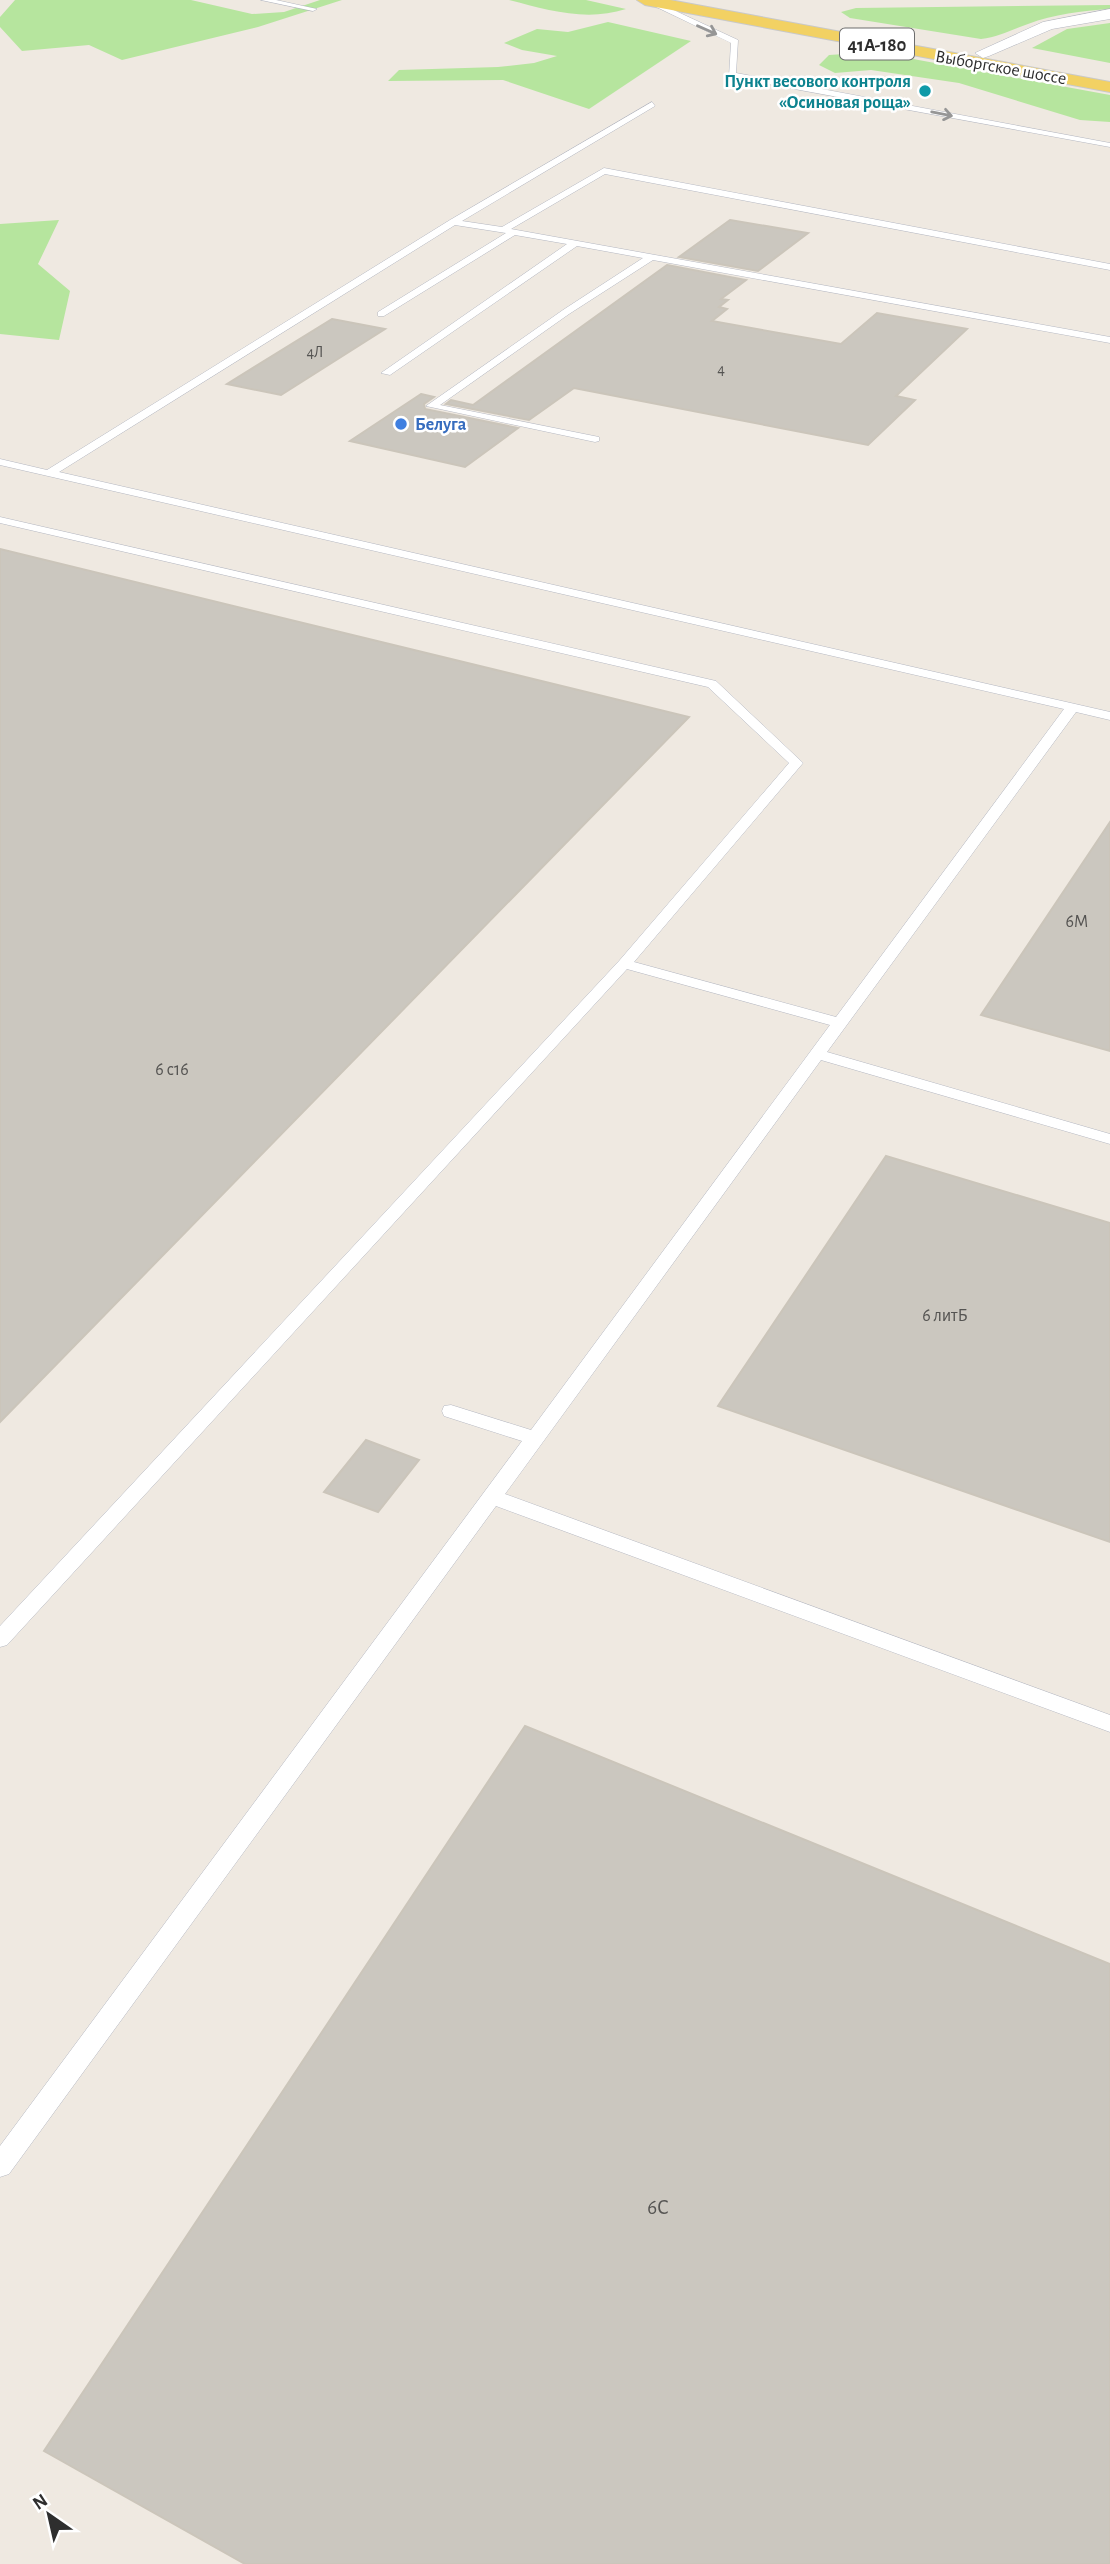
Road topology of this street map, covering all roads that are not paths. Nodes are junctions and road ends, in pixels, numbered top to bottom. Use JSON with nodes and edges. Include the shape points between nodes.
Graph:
{"nodes":[{"id":1,"x":265,"y":0,"type":"edge"},
{"id":2,"x":645,"y":0,"type":"edge"},
{"id":3,"x":693,"y":0,"type":"edge"},
{"id":4,"x":313,"y":9,"type":"dead end"},
{"id":5,"x":1110,"y":14,"type":"edge"},
{"id":6,"x":983,"y":53,"type":"junction"},
{"id":7,"x":1110,"y":76,"type":"edge"},
{"id":8,"x":1110,"y":87,"type":"edge"},
{"id":9,"x":652,"y":104,"type":"dead end"},
{"id":10,"x":1110,"y":145,"type":"edge"},
{"id":11,"x":453,"y":222,"type":"junction"},
{"id":12,"x":503,"y":230,"type":"junction"},
{"id":13,"x":514,"y":232,"type":"junction"},
{"id":14,"x":575,"y":243,"type":"junction"},
{"id":15,"x":653,"y":256,"type":"junction"},
{"id":16,"x":1110,"y":267,"type":"edge"},
{"id":17,"x":382,"y":314,"type":"dead end"},
{"id":18,"x":1110,"y":340,"type":"edge"},
{"id":19,"x":386,"y":373,"type":"dead end"},
{"id":20,"x":595,"y":439,"type":"dead end"},
{"id":21,"x":0,"y":462,"type":"edge"},
{"id":22,"x":48,"y":474,"type":"junction"},
{"id":23,"x":0,"y":520,"type":"edge"},
{"id":24,"x":1072,"y":708,"type":"junction"},
{"id":25,"x":1110,"y":716,"type":"edge"},
{"id":26,"x":624,"y":964,"type":"junction"},
{"id":27,"x":840,"y":1023,"type":"junction"},
{"id":28,"x":817,"y":1054,"type":"junction"},
{"id":29,"x":1110,"y":1139,"type":"edge"},
{"id":30,"x":451,"y":1411,"type":"dead end"},
{"id":31,"x":534,"y":1438,"type":"junction"},
{"id":32,"x":492,"y":1497,"type":"junction"},
{"id":33,"x":0,"y":1639,"type":"edge"},
{"id":34,"x":1110,"y":1724,"type":"edge"},
{"id":35,"x":0,"y":2166,"type":"edge"}],
"edges":[{"from":1,"to":4,"type":"lane"},
{"from":2,"to":8,"type":"main road","name":"Выборгское шоссе","number":"41А-180"},
{"from":2,"to":10,"type":"lane","one_way":true,"via":[[735,42],[732,75]]},
{"from":3,"to":6,"type":"main road","name":"Выборгское шоссе","number":"41А-180"},
{"from":5,"to":6,"type":"street","via":[[1048,25]]},
{"from":6,"to":7,"type":"main road","name":"Выборгское шоссе","number":"41А-180"},
{"from":9,"to":11,"type":"lane"},
{"from":11,"to":12,"type":"lane"},
{"from":11,"to":22,"type":"lane"},
{"from":12,"to":13,"type":"lane"},
{"from":12,"to":16,"type":"lane","via":[[604,172]]},
{"from":13,"to":14,"type":"lane"},
{"from":13,"to":17,"type":"lane"},
{"from":14,"to":15,"type":"lane"},
{"from":14,"to":19,"type":"lane"},
{"from":15,"to":18,"type":"lane"},
{"from":15,"to":20,"type":"lane","via":[[431,406]]},
{"from":21,"to":22,"type":"lane"},
{"from":22,"to":24,"type":"lane"},
{"from":23,"to":26,"type":"lane","via":[[712,684],[796,762]]},
{"from":24,"to":25,"type":"lane"},
{"from":24,"to":27,"type":"lane"},
{"from":26,"to":27,"type":"lane"},
{"from":26,"to":33,"type":"lane"},
{"from":27,"to":28,"type":"lane"},
{"from":28,"to":29,"type":"lane"},
{"from":28,"to":31,"type":"lane"},
{"from":30,"to":31,"type":"lane"},
{"from":31,"to":32,"type":"lane"},
{"from":32,"to":34,"type":"lane"},
{"from":32,"to":35,"type":"lane"}]}
